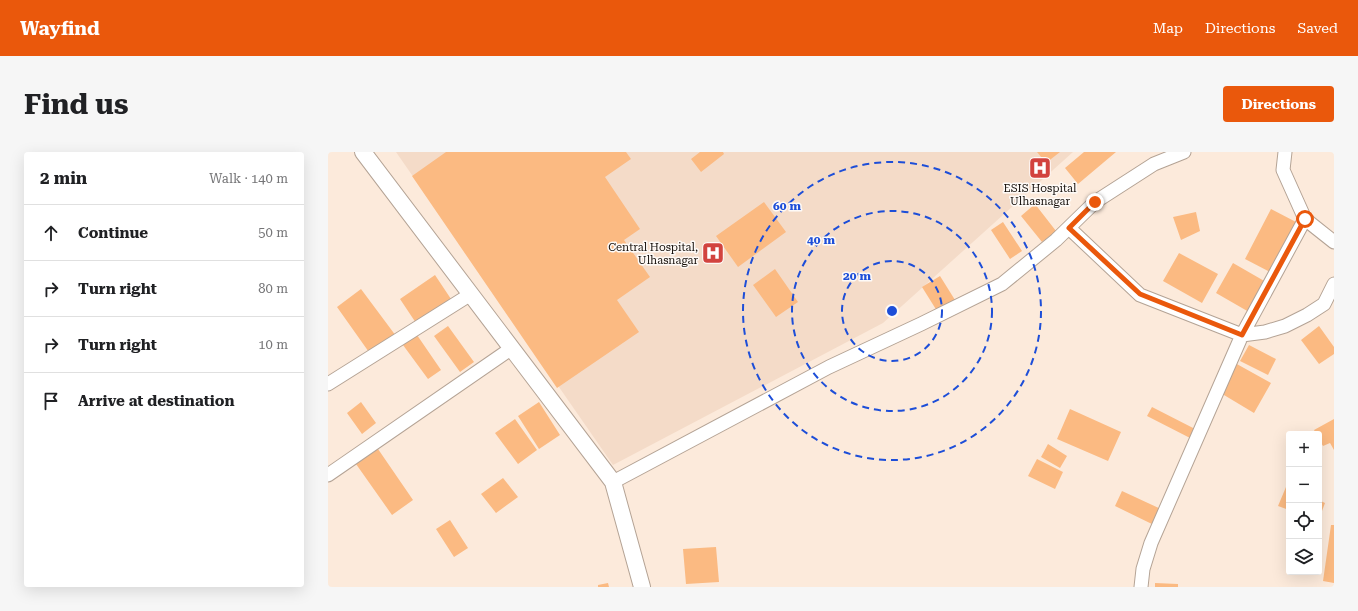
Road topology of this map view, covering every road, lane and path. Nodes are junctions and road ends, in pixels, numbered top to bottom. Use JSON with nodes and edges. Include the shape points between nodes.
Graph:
{"nodes":[{"id":1,"x":363,"y":152,"type":"edge"},
{"id":2,"x":1184,"y":152,"type":"edge"},
{"id":3,"x":1285,"y":152,"type":"edge"},
{"id":4,"x":1305,"y":219,"type":"junction"},
{"id":5,"x":1069,"y":228,"type":"junction"},
{"id":6,"x":1334,"y":242,"type":"edge"},
{"id":7,"x":1334,"y":284,"type":"edge"},
{"id":8,"x":471,"y":294,"type":"junction"},
{"id":9,"x":1242,"y":335,"type":"junction"},
{"id":10,"x":512,"y":348,"type":"junction"},
{"id":11,"x":328,"y":384,"type":"edge"},
{"id":12,"x":328,"y":476,"type":"edge"},
{"id":13,"x":613,"y":482,"type":"junction"},
{"id":14,"x":642,"y":587,"type":"edge"},
{"id":15,"x":1141,"y":587,"type":"edge"}],
"edges":[{"from":1,"to":8,"type":"street"},
{"from":2,"to":5,"type":"street","via":[[1140,172],[1095,202]]},
{"from":3,"to":4,"type":"street","via":[[1283,170]]},
{"from":4,"to":6,"type":"street"},
{"from":4,"to":9,"type":"street"},
{"from":5,"to":9,"type":"street","via":[[1140,294]]},
{"from":5,"to":13,"type":"street","via":[[1002,284],[829,367]]},
{"from":7,"to":9,"type":"street","via":[[1324,304],[1307,315],[1285,326]]},
{"from":8,"to":10,"type":"street"},
{"from":8,"to":11,"type":"street"},
{"from":9,"to":15,"type":"street","via":[[1151,543],[1143,569]]},
{"from":10,"to":12,"type":"street"},
{"from":10,"to":13,"type":"street"},
{"from":13,"to":14,"type":"street"}]}
